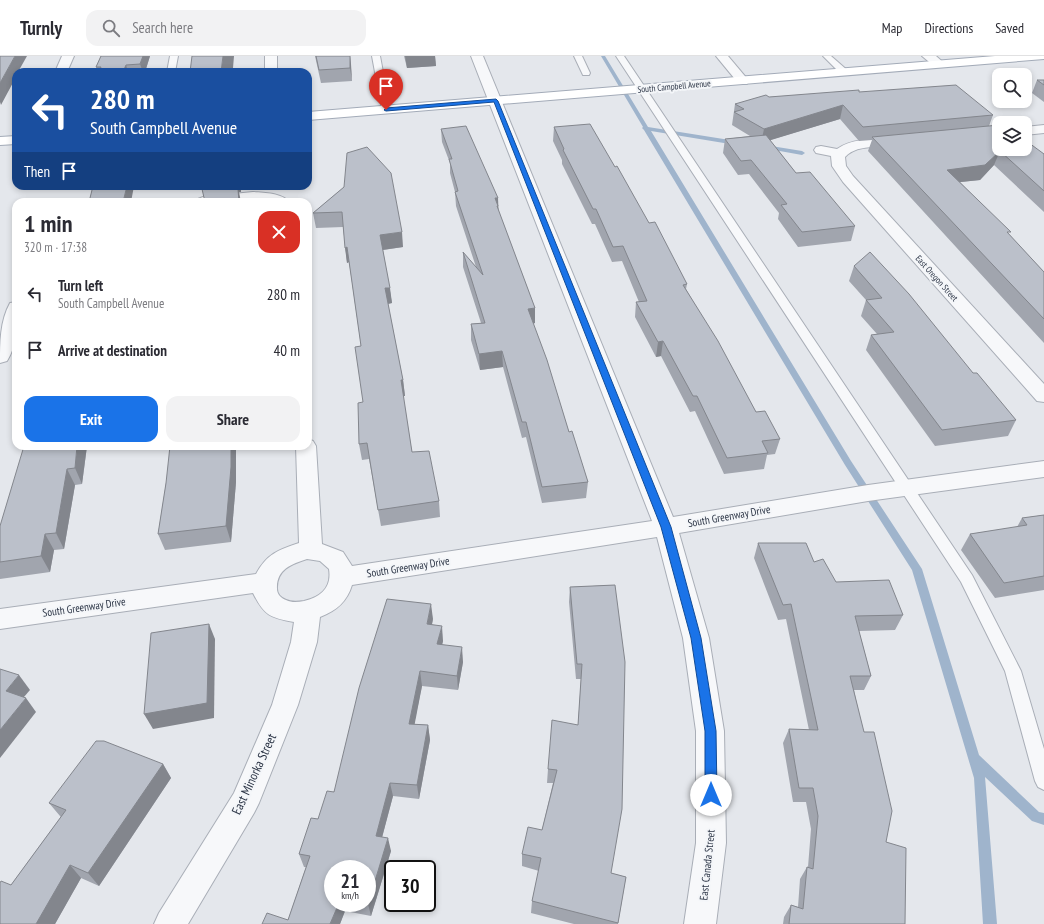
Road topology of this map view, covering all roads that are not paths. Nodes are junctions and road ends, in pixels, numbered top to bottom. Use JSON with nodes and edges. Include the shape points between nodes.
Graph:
{"nodes":[{"id":1,"x":68,"y":56,"type":"edge"},
{"id":2,"x":174,"y":56,"type":"edge"},
{"id":3,"x":271,"y":56,"type":"edge"},
{"id":4,"x":376,"y":56,"type":"edge"},
{"id":5,"x":478,"y":56,"type":"edge"},
{"id":6,"x":578,"y":56,"type":"edge"},
{"id":7,"x":620,"y":56,"type":"edge"},
{"id":8,"x":722,"y":56,"type":"edge"},
{"id":9,"x":827,"y":56,"type":"edge"},
{"id":10,"x":928,"y":56,"type":"edge"},
{"id":11,"x":1034,"y":56,"type":"edge"},
{"id":12,"x":938,"y":64,"type":"junction"},
{"id":13,"x":63,"y":68,"type":"edge"},
{"id":14,"x":172,"y":68,"type":"edge"},
{"id":15,"x":271,"y":68,"type":"edge"},
{"id":16,"x":844,"y":72,"type":"junction"},
{"id":17,"x":586,"y":73,"type":"dead end"},
{"id":18,"x":744,"y":81,"type":"junction"},
{"id":19,"x":638,"y":89,"type":"junction"},
{"id":20,"x":496,"y":101,"type":"junction"},
{"id":21,"x":386,"y":110,"type":"junction"},
{"id":22,"x":312,"y":116,"type":"edge"},
{"id":23,"x":12,"y":140,"type":"edge"},
{"id":24,"x":916,"y":140,"type":"edge"},
{"id":25,"x":0,"y":141,"type":"edge"},
{"id":26,"x":821,"y":150,"type":"dead end"},
{"id":27,"x":839,"y":155,"type":"junction"},
{"id":28,"x":12,"y":320,"type":"edge"},
{"id":29,"x":0,"y":357,"type":"edge"},
{"id":30,"x":1044,"y":396,"type":"edge"},
{"id":31,"x":306,"y":450,"type":"edge"},
{"id":32,"x":1044,"y":469,"type":"edge"},
{"id":33,"x":907,"y":488,"type":"junction"},
{"id":34,"x":666,"y":527,"type":"junction"},
{"id":35,"x":311,"y":551,"type":"junction"},
{"id":36,"x":342,"y":577,"type":"junction"},
{"id":37,"x":264,"y":582,"type":"junction"},
{"id":38,"x":308,"y":612,"type":"junction"},
{"id":39,"x":0,"y":619,"type":"edge"},
{"id":40,"x":1044,"y":781,"type":"edge"},
{"id":41,"x":170,"y":924,"type":"edge"},
{"id":42,"x":700,"y":924,"type":"edge"}],
"edges":[{"from":1,"to":13,"type":"street"},
{"from":2,"to":14,"type":"lane"},
{"from":3,"to":15,"type":"street"},
{"from":4,"to":21,"type":"lane"},
{"from":5,"to":20,"type":"street","name":"East Canada Street"},
{"from":6,"to":17,"type":"lane"},
{"from":7,"to":19,"type":"lane"},
{"from":8,"to":18,"type":"street"},
{"from":9,"to":16,"type":"lane"},
{"from":10,"to":12,"type":"street"},
{"from":11,"to":12,"type":"main road","name":"South Campbell Avenue"},
{"from":12,"to":16,"type":"main road","name":"South Campbell Avenue"},
{"from":16,"to":18,"type":"main road","name":"South Campbell Avenue"},
{"from":18,"to":19,"type":"main road","name":"South Campbell Avenue"},
{"from":19,"to":20,"type":"main road","name":"South Campbell Avenue"},
{"from":19,"to":33,"type":"lane"},
{"from":20,"to":21,"type":"main road","name":"South Campbell Avenue"},
{"from":20,"to":34,"type":"street","name":"East Canada Street"},
{"from":21,"to":22,"type":"main road","name":"South Campbell Avenue"},
{"from":23,"to":25,"type":"main road"},
{"from":24,"to":27,"type":"street","via":[[853,147],[845,149]]},
{"from":26,"to":27,"type":"street"},
{"from":27,"to":30,"type":"street","name":"East Oregon Street","via":[[839,166],[848,179]]},
{"from":28,"to":29,"type":"street"},
{"from":31,"to":35,"type":"street"},
{"from":32,"to":33,"type":"street","name":"South Greenway Drive"},
{"from":33,"to":34,"type":"street","name":"South Greenway Drive"},
{"from":33,"to":40,"type":"lane","via":[[967,579],[1013,671]]},
{"from":34,"to":36,"type":"street","name":"South Greenway Drive"},
{"from":34,"to":42,"type":"street","name":"East Canada Street","via":[[696,638],[710,731],[711,843]]},
{"from":35,"to":36,"type":"street","via":[[329,555],[337,561],[342,570]]},
{"from":35,"to":37,"type":"street","via":[[293,553],[281,558],[272,566]]},
{"from":36,"to":38,"type":"street","via":[[339,590],[332,600]]},
{"from":37,"to":38,"type":"street","via":[[265,596],[272,604],[281,610]]},
{"from":37,"to":39,"type":"street","name":"South Greenway Drive"},
{"from":38,"to":41,"type":"street","name":"East Minorka Street","via":[[304,642],[285,705],[244,803]]}]}
